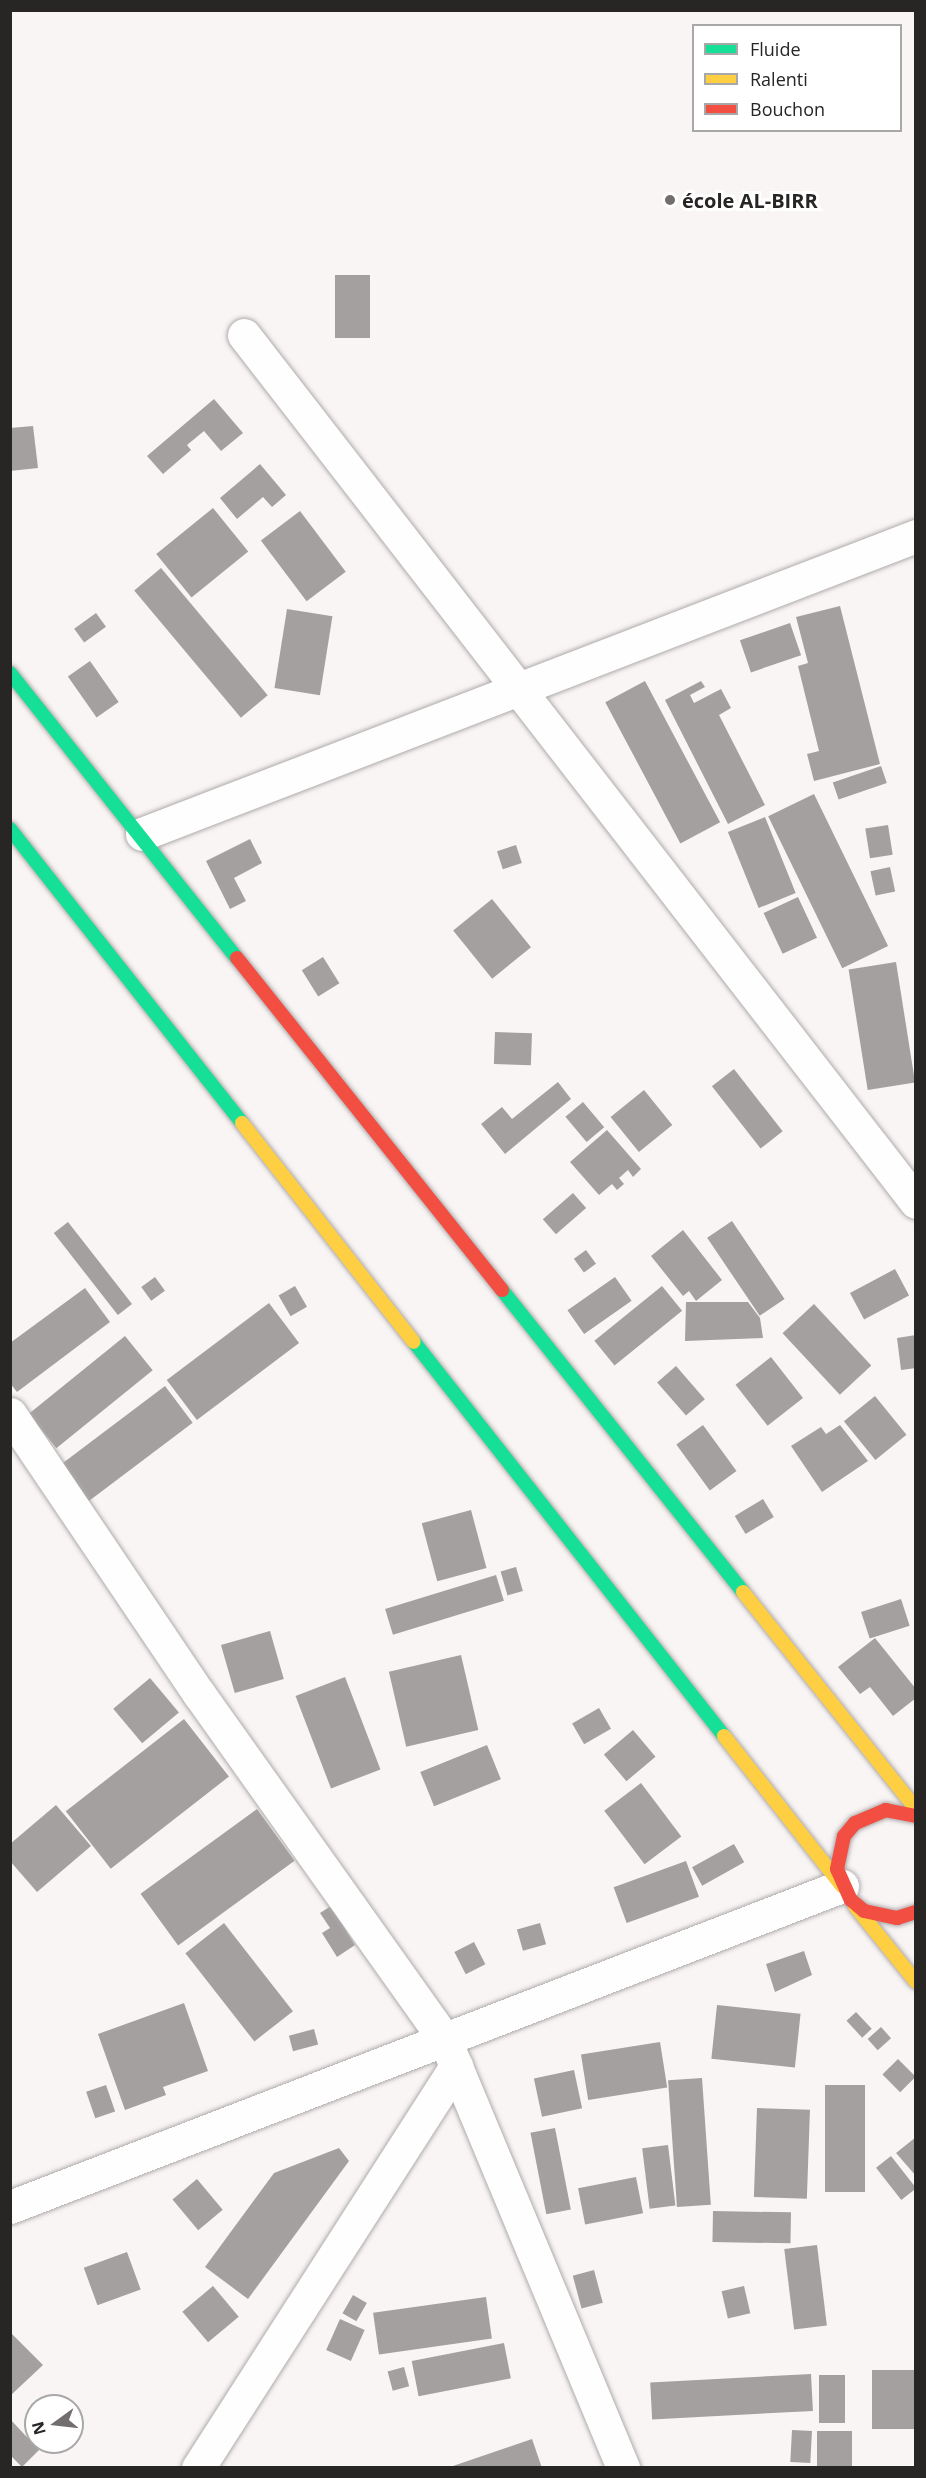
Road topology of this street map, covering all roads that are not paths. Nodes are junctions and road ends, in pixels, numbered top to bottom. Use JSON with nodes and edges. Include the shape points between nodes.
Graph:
{"nodes":[{"id":1,"x":244,"y":335,"type":"dead end"},
{"id":2,"x":915,"y":536,"type":"edge"},
{"id":3,"x":10,"y":673,"type":"edge"},
{"id":4,"x":519,"y":690,"type":"junction"},
{"id":5,"x":142,"y":834,"type":"junction"},
{"id":6,"x":12,"y":837,"type":"edge"},
{"id":7,"x":915,"y":1202,"type":"edge"},
{"id":8,"x":10,"y":1414,"type":"edge"},
{"id":9,"x":915,"y":1809,"type":"edge"},
{"id":10,"x":915,"y":1816,"type":"edge"},
{"id":11,"x":846,"y":1893,"type":"junction"},
{"id":12,"x":915,"y":1912,"type":"edge"},
{"id":13,"x":915,"y":1982,"type":"edge"},
{"id":14,"x":451,"y":2053,"type":"junction"},
{"id":15,"x":10,"y":2207,"type":"edge"},
{"id":16,"x":198,"y":2468,"type":"edge"},
{"id":17,"x":622,"y":2468,"type":"edge"}],
"edges":[{"from":1,"to":4,"type":"street"},
{"from":2,"to":4,"type":"street"},
{"from":3,"to":5,"type":"street"},
{"from":4,"to":5,"type":"street"},
{"from":4,"to":7,"type":"street"},
{"from":5,"to":9,"type":"street"},
{"from":6,"to":11,"type":"street"},
{"from":8,"to":14,"type":"street","via":[[199,1694]]},
{"from":10,"to":11,"type":"street","via":[[886,1810],[855,1823],[838,1852]]},
{"from":11,"to":12,"type":"street","via":[[880,1917],[897,1918]]},
{"from":11,"to":13,"type":"street"},
{"from":11,"to":14,"type":"street"},
{"from":14,"to":15,"type":"street"},
{"from":14,"to":16,"type":"street"},
{"from":14,"to":17,"type":"street"}]}
